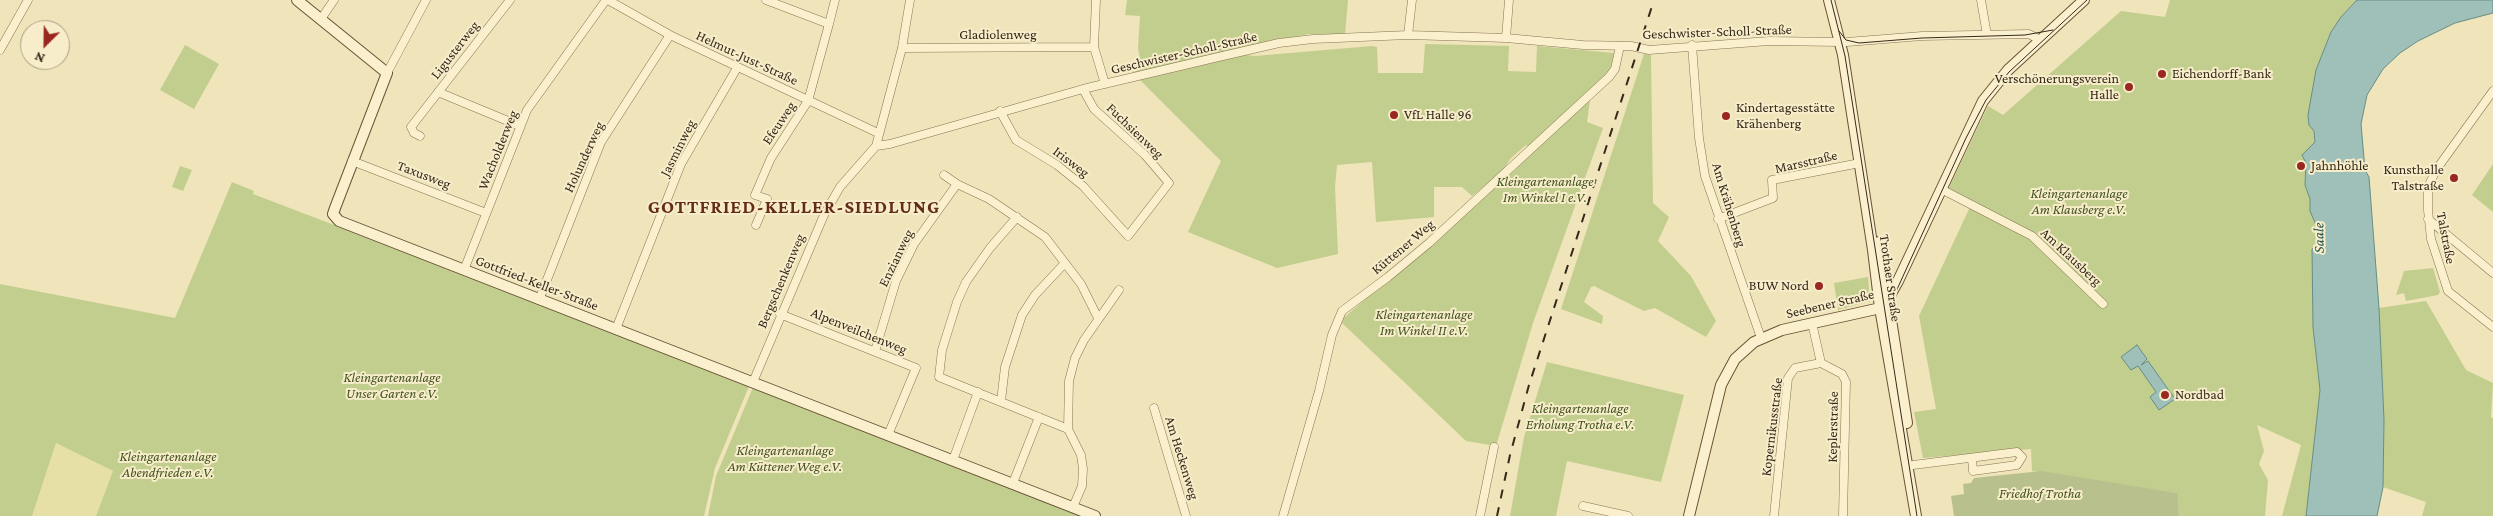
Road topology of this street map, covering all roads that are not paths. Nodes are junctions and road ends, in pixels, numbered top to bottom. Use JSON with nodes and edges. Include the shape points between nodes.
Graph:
{"nodes":[{"id":1,"x":28,"y":0,"type":"edge"},
{"id":2,"x":297,"y":0,"type":"edge"},
{"id":3,"x":334,"y":0,"type":"edge"},
{"id":4,"x":426,"y":0,"type":"edge"},
{"id":5,"x":510,"y":0,"type":"edge"},
{"id":6,"x":607,"y":0,"type":"edge"},
{"id":7,"x":766,"y":0,"type":"edge"},
{"id":8,"x":835,"y":0,"type":"edge"},
{"id":9,"x":910,"y":0,"type":"edge"},
{"id":10,"x":1096,"y":0,"type":"edge"},
{"id":11,"x":1412,"y":0,"type":"edge"},
{"id":12,"x":1509,"y":0,"type":"edge"},
{"id":13,"x":1829,"y":0,"type":"edge"},
{"id":14,"x":1836,"y":0,"type":"edge"},
{"id":15,"x":1981,"y":0,"type":"edge"},
{"id":16,"x":2084,"y":0,"type":"edge"},
{"id":17,"x":321,"y":19,"type":"junction"},
{"id":18,"x":829,"y":24,"type":"junction"},
{"id":19,"x":670,"y":35,"type":"junction"},
{"id":20,"x":1408,"y":35,"type":"junction"},
{"id":21,"x":1987,"y":35,"type":"junction"},
{"id":22,"x":1506,"y":38,"type":"junction"},
{"id":23,"x":2040,"y":40,"type":"junction"},
{"id":24,"x":1844,"y":42,"type":"junction"},
{"id":25,"x":1692,"y":45,"type":"junction"},
{"id":26,"x":1620,"y":46,"type":"junction"},
{"id":27,"x":1094,"y":47,"type":"junction"},
{"id":28,"x":902,"y":48,"type":"junction"},
{"id":29,"x":0,"y":50,"type":"edge"},
{"id":30,"x":737,"y":68,"type":"junction"},
{"id":31,"x":388,"y":73,"type":"junction"},
{"id":32,"x":1105,"y":84,"type":"junction"},
{"id":33,"x":1083,"y":90,"type":"junction"},
{"id":34,"x":2493,"y":90,"type":"edge"},
{"id":35,"x":438,"y":92,"type":"junction"},
{"id":36,"x":808,"y":101,"type":"junction"},
{"id":37,"x":1000,"y":111,"type":"junction"},
{"id":38,"x":520,"y":126,"type":"junction"},
{"id":39,"x":878,"y":133,"type":"junction"},
{"id":40,"x":420,"y":136,"type":"dead end"},
{"id":41,"x":876,"y":146,"type":"junction"},
{"id":42,"x":352,"y":161,"type":"junction"},
{"id":43,"x":1860,"y":163,"type":"junction"},
{"id":44,"x":944,"y":175,"type":"dead end"},
{"id":45,"x":958,"y":184,"type":"junction"},
{"id":46,"x":1941,"y":190,"type":"junction"},
{"id":47,"x":486,"y":213,"type":"junction"},
{"id":48,"x":1017,"y":218,"type":"junction"},
{"id":49,"x":1718,"y":219,"type":"junction"},
{"id":50,"x":2428,"y":219,"type":"junction"},
{"id":51,"x":756,"y":224,"type":"dead end"},
{"id":52,"x":1128,"y":236,"type":"joint"},
{"id":53,"x":1065,"y":263,"type":"junction"},
{"id":54,"x":1883,"y":268,"type":"junction"},
{"id":55,"x":464,"y":270,"type":"junction"},
{"id":56,"x":1904,"y":270,"type":"junction"},
{"id":57,"x":2493,"y":273,"type":"edge"},
{"id":58,"x":1119,"y":290,"type":"dead end"},
{"id":59,"x":539,"y":300,"type":"junction"},
{"id":60,"x":1888,"y":300,"type":"junction"},
{"id":61,"x":2103,"y":304,"type":"dead end"},
{"id":62,"x":1880,"y":308,"type":"junction"},
{"id":63,"x":780,"y":314,"type":"junction"},
{"id":64,"x":1098,"y":318,"type":"junction"},
{"id":65,"x":1812,"y":323,"type":"junction"},
{"id":66,"x":2493,"y":327,"type":"edge"},
{"id":67,"x":616,"y":329,"type":"junction"},
{"id":68,"x":1761,"y":338,"type":"junction"},
{"id":69,"x":875,"y":351,"type":"junction"},
{"id":70,"x":1821,"y":363,"type":"junction"},
{"id":71,"x":753,"y":382,"type":"junction"},
{"id":72,"x":978,"y":392,"type":"junction"},
{"id":73,"x":1001,"y":401,"type":"junction"},
{"id":74,"x":1154,"y":408,"type":"dead end"},
{"id":75,"x":1039,"y":417,"type":"junction"},
{"id":76,"x":1068,"y":429,"type":"junction"},
{"id":77,"x":888,"y":435,"type":"junction"},
{"id":78,"x":1494,"y":446,"type":"dead end"},
{"id":79,"x":1972,"y":458,"type":"junction"},
{"id":80,"x":953,"y":460,"type":"junction"},
{"id":81,"x":1913,"y":465,"type":"junction"},
{"id":82,"x":1013,"y":483,"type":"junction"},
{"id":83,"x":1582,"y":506,"type":"dead end"},
{"id":84,"x":1073,"y":507,"type":"junction"},
{"id":85,"x":1095,"y":516,"type":"edge"},
{"id":86,"x":1186,"y":516,"type":"edge"},
{"id":87,"x":1283,"y":516,"type":"edge"},
{"id":88,"x":1480,"y":516,"type":"edge"},
{"id":89,"x":1628,"y":516,"type":"edge"},
{"id":90,"x":1689,"y":516,"type":"edge"},
{"id":91,"x":1774,"y":516,"type":"edge"},
{"id":92,"x":1843,"y":516,"type":"edge"},
{"id":93,"x":1916,"y":516,"type":"edge"},
{"id":94,"x":1922,"y":516,"type":"edge"}],
"edges":[{"from":1,"to":29,"type":"street"},
{"from":2,"to":17,"type":"street"},
{"from":3,"to":17,"type":"street"},
{"from":4,"to":31,"type":"street","name":"Gottfried-Keller-Straße"},
{"from":5,"to":35,"type":"street","name":"Ligusterweg"},
{"from":6,"to":19,"type":"street","name":"Helmut-Just-Straße"},
{"from":6,"to":38,"type":"street","name":"Wacholderweg","via":[[527,110]]},
{"from":7,"to":18,"type":"street"},
{"from":8,"to":18,"type":"street","name":"Efeuweg"},
{"from":9,"to":28,"type":"street"},
{"from":10,"to":27,"type":"street"},
{"from":11,"to":20,"type":"street"},
{"from":12,"to":22,"type":"street"},
{"from":13,"to":24,"type":"street"},
{"from":14,"to":24,"type":"street"},
{"from":15,"to":21,"type":"street"},
{"from":16,"to":23,"type":"street","name":"Seebener Straße"},
{"from":17,"to":31,"type":"street"},
{"from":18,"to":36,"type":"street","name":"Efeuweg"},
{"from":19,"to":30,"type":"street","name":"Helmut-Just-Straße"},
{"from":19,"to":59,"type":"street","name":"Holunderweg","via":[[601,142]]},
{"from":20,"to":22,"type":"street","name":"Geschwister-Scholl-Straße"},
{"from":20,"to":32,"type":"street","name":"Geschwister-Scholl-Straße","via":[[1279,43]]},
{"from":21,"to":23,"type":"street","name":"Geschwister-Scholl-Straße","via":[[2032,34]]},
{"from":21,"to":24,"type":"street","name":"Geschwister-Scholl-Straße"},
{"from":22,"to":26,"type":"street","name":"Geschwister-Scholl-Straße"},
{"from":23,"to":46,"type":"street","name":"Seebener Straße","via":[[2003,75],[1983,101]]},
{"from":24,"to":25,"type":"street","name":"Geschwister-Scholl-Straße"},
{"from":24,"to":43,"type":"street","name":"Trothaer Straße"},
{"from":24,"to":54,"type":"street","name":"Trothaer Straße"},
{"from":25,"to":26,"type":"street","name":"Geschwister-Scholl-Straße","via":[[1649,50]]},
{"from":25,"to":49,"type":"street","name":"Am Krähenberg","via":[[1699,138],[1705,176]]},
{"from":26,"to":87,"type":"street","name":"Küttener Weg","via":[[1615,69],[1609,78],[1429,243],[1342,311],[1332,335],[1315,408]]},
{"from":27,"to":28,"type":"street","name":"Gladiolenweg"},
{"from":27,"to":32,"type":"street"},
{"from":28,"to":39,"type":"street"},
{"from":30,"to":36,"type":"street","name":"Helmut-Just-Straße"},
{"from":30,"to":67,"type":"street","name":"Jasminweg","via":[[681,164]]},
{"from":31,"to":42,"type":"street","name":"Gottfried-Keller-Straße"},
{"from":32,"to":33,"type":"street","name":"Geschwister-Scholl-Straße"},
{"from":33,"to":37,"type":"street","name":"Geschwister-Scholl-Straße"},
{"from":33,"to":52,"type":"street","name":"Fuchsienweg","via":[[1094,109],[1146,154],[1169,183]]},
{"from":34,"to":50,"type":"street","name":"Talstraße","via":[[2430,181]]},
{"from":35,"to":38,"type":"street"},
{"from":35,"to":40,"type":"street","name":"Ligusterweg","via":[[411,128]]},
{"from":36,"to":39,"type":"street","name":"Helmut-Just-Straße"},
{"from":36,"to":51,"type":"street","name":"Efeuweg","via":[[770,158],[755,195],[767,200]]},
{"from":37,"to":41,"type":"street","name":"Geschwister-Scholl-Straße"},
{"from":37,"to":52,"type":"street","name":"Irisweg","via":[[1016,140],[1057,164],[1083,186]]},
{"from":38,"to":47,"type":"street","name":"Wacholderweg"},
{"from":39,"to":41,"type":"street"},
{"from":41,"to":63,"type":"street","name":"Bergschenkenweg","via":[[840,188],[824,215]]},
{"from":42,"to":47,"type":"street","name":"Taxusweg"},
{"from":42,"to":55,"type":"street","name":"Gottfried-Keller-Straße","via":[[334,218]]},
{"from":43,"to":49,"type":"street","name":"Marsstraße","via":[[1772,180],[1773,198]]},
{"from":43,"to":62,"type":"street","name":"Trothaer Straße"},
{"from":44,"to":45,"type":"street"},
{"from":45,"to":48,"type":"street","via":[[990,199]]},
{"from":45,"to":69,"type":"street","name":"Enzianweg","via":[[914,244],[896,281]]},
{"from":46,"to":56,"type":"street","name":"Seebener Straße"},
{"from":46,"to":61,"type":"street","name":"Am Klausberg","via":[[2032,236]]},
{"from":47,"to":55,"type":"street","name":"Wacholderweg"},
{"from":48,"to":53,"type":"street","via":[[1045,237]]},
{"from":48,"to":72,"type":"street","via":[[966,282],[942,350],[939,376]]},
{"from":49,"to":68,"type":"street","name":"Am Krähenberg"},
{"from":50,"to":57,"type":"street"},
{"from":50,"to":66,"type":"street","name":"Talstraße","via":[[2448,291]]},
{"from":53,"to":64,"type":"street","via":[[1081,284]]},
{"from":53,"to":73,"type":"street","via":[[1022,315],[1005,367]]},
{"from":54,"to":56,"type":"street","via":[[1893,274]]},
{"from":54,"to":60,"type":"street","name":"Trothaer Straße"},
{"from":55,"to":59,"type":"street","name":"Gottfried-Keller-Straße"},
{"from":56,"to":60,"type":"street","name":"Seebener Straße"},
{"from":58,"to":64,"type":"street"},
{"from":59,"to":67,"type":"street","name":"Gottfried-Keller-Straße"},
{"from":60,"to":62,"type":"street","name":"Seebener Straße"},
{"from":60,"to":81,"type":"street","name":"Trothaer Straße"},
{"from":62,"to":65,"type":"street","name":"Seebener Straße"},
{"from":62,"to":93,"type":"street","name":"Trothaer Straße"},
{"from":63,"to":69,"type":"street","name":"Alpenveilchenweg"},
{"from":63,"to":71,"type":"street","name":"Bergschenkenweg"},
{"from":64,"to":76,"type":"street","via":[[1084,340],[1069,381]]},
{"from":65,"to":68,"type":"street","name":"Seebener Straße"},
{"from":65,"to":70,"type":"street"},
{"from":67,"to":71,"type":"street","name":"Gottfried-Keller-Straße"},
{"from":68,"to":90,"type":"street","name":"Seebener Straße","via":[[1735,359],[1721,385]]},
{"from":69,"to":77,"type":"street","name":"Alpenveilchenweg","via":[[916,368]]},
{"from":70,"to":91,"type":"street","name":"Kopernikusstraße","via":[[1795,368],[1788,378]]},
{"from":70,"to":92,"type":"street","name":"Keplerstraße","via":[[1842,374],[1846,382]]},
{"from":71,"to":77,"type":"street","name":"Gottfried-Keller-Straße"},
{"from":72,"to":73,"type":"street"},
{"from":72,"to":80,"type":"street"},
{"from":73,"to":75,"type":"street"},
{"from":74,"to":86,"type":"street","name":"Am Heckenweg"},
{"from":75,"to":76,"type":"street"},
{"from":75,"to":82,"type":"street"},
{"from":76,"to":84,"type":"street","via":[[1081,455],[1083,469],[1082,486]]},
{"from":77,"to":80,"type":"street","name":"Gottfried-Keller-Straße"},
{"from":78,"to":88,"type":"street"},
{"from":79,"to":79,"type":"street","via":[[2017,452],[2022,457],[2017,465],[1973,471]]},
{"from":79,"to":81,"type":"street"},
{"from":80,"to":82,"type":"street","name":"Gottfried-Keller-Straße"},
{"from":81,"to":94,"type":"street","name":"Trothaer Straße"},
{"from":82,"to":84,"type":"street","name":"Gottfried-Keller-Straße"},
{"from":83,"to":89,"type":"street"},
{"from":84,"to":85,"type":"street","name":"Gottfried-Keller-Straße"}]}
